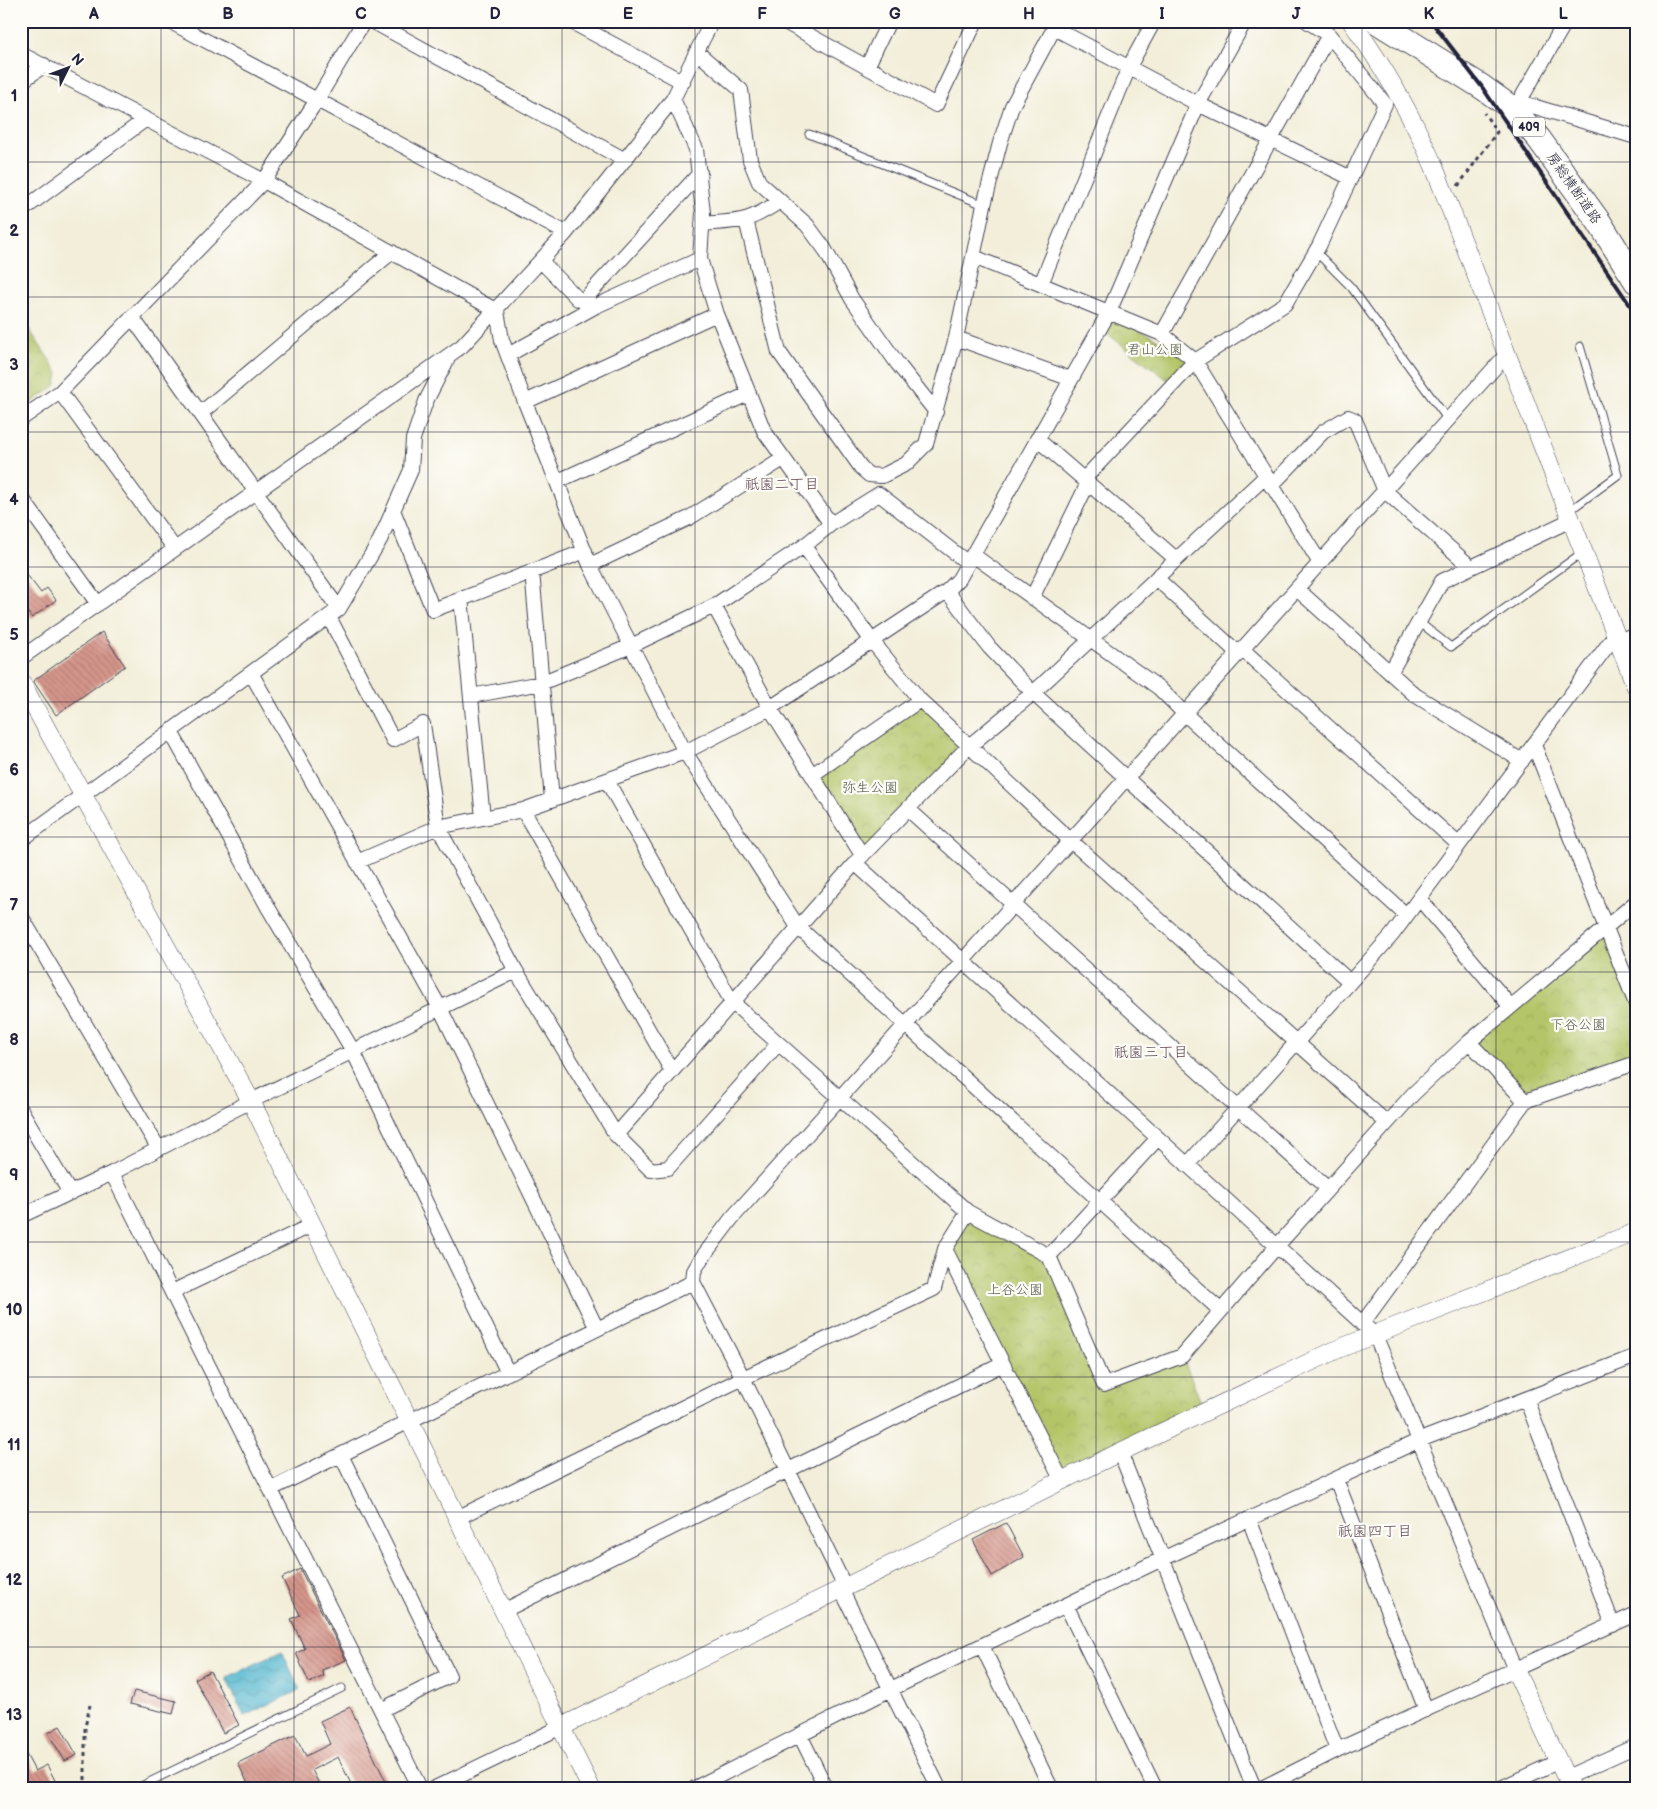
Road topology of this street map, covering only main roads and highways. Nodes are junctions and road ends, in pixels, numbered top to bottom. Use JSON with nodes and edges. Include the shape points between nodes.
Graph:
{"nodes":[{"id":1,"x":1376,"y":21,"type":"edge"},
{"id":2,"x":1636,"y":281,"type":"edge"}],
"edges":[{"from":1,"to":2,"type":"highway","name":"房総横断道路","number":"409","via":[[1516,106]]}]}
